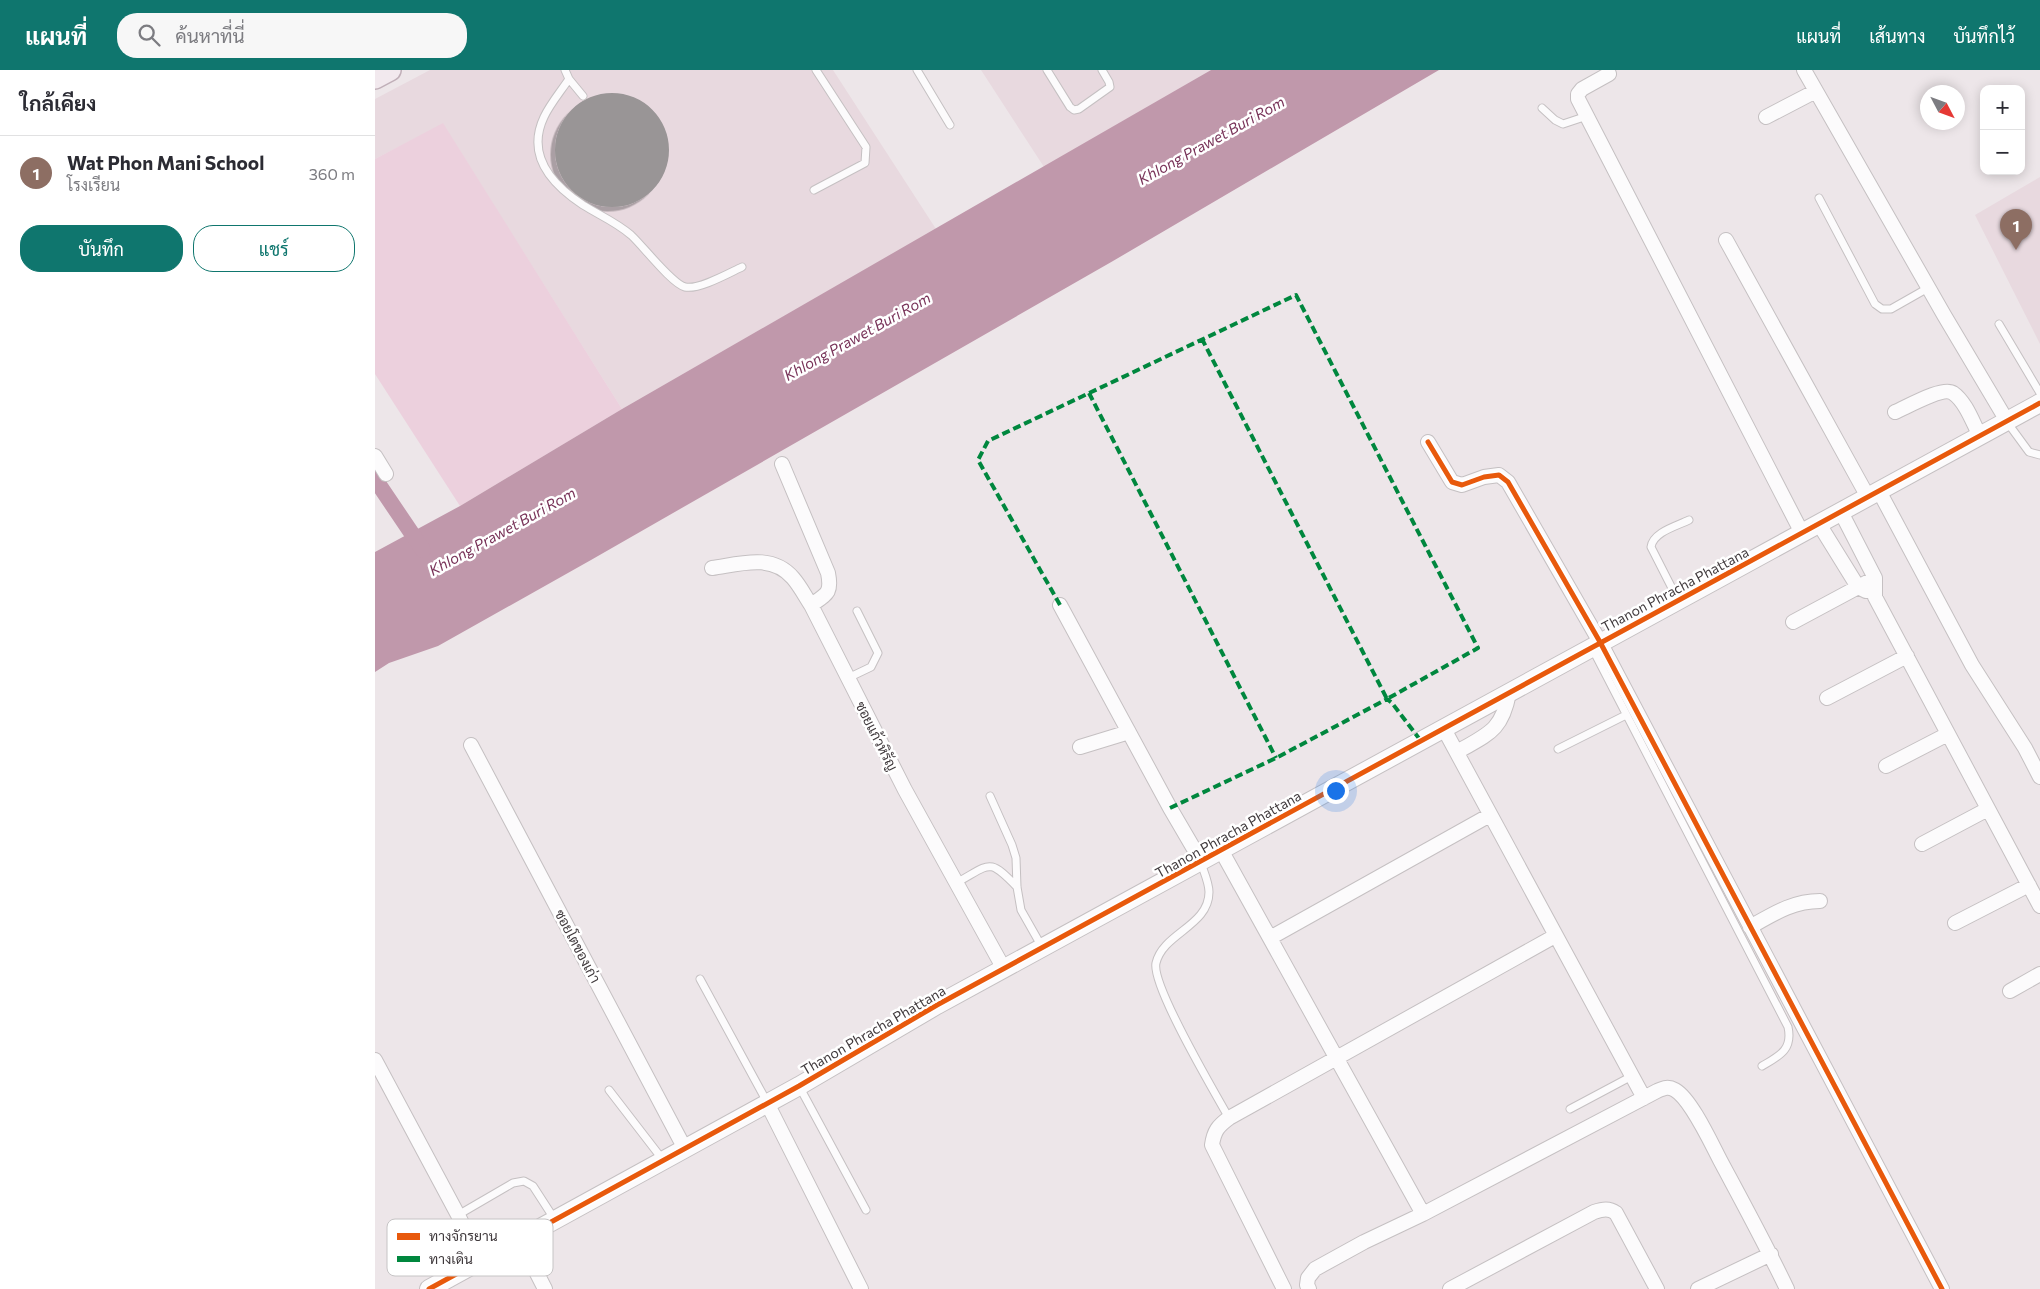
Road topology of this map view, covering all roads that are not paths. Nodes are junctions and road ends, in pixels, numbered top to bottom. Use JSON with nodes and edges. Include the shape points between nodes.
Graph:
{"nodes":[{"id":1,"x":390,"y":70,"type":"edge"},
{"id":2,"x":565,"y":70,"type":"edge"},
{"id":3,"x":816,"y":70,"type":"edge"},
{"id":4,"x":917,"y":70,"type":"edge"},
{"id":5,"x":1047,"y":70,"type":"edge"},
{"id":6,"x":1102,"y":70,"type":"edge"},
{"id":7,"x":1804,"y":70,"type":"edge"},
{"id":8,"x":1609,"y":74,"type":"dead end"},
{"id":9,"x":375,"y":78,"type":"edge"},
{"id":10,"x":569,"y":79,"type":"junction"},
{"id":11,"x":1816,"y":91,"type":"junction"},
{"id":12,"x":583,"y":96,"type":"dead end"},
{"id":13,"x":1542,"y":108,"type":"dead end"},
{"id":14,"x":1587,"y":116,"type":"junction"},
{"id":15,"x":1766,"y":117,"type":"dead end"},
{"id":16,"x":950,"y":125,"type":"dead end"},
{"id":17,"x":815,"y":190,"type":"dead end"},
{"id":18,"x":1819,"y":198,"type":"dead end"},
{"id":19,"x":1726,"y":240,"type":"dead end"},
{"id":20,"x":742,"y":267,"type":"dead end"},
{"id":21,"x":1928,"y":288,"type":"junction"},
{"id":22,"x":1999,"y":324,"type":"dead end"},
{"id":23,"x":2040,"y":393,"type":"edge"},
{"id":24,"x":2040,"y":403,"type":"edge"},
{"id":25,"x":1895,"y":412,"type":"dead end"},
{"id":26,"x":2007,"y":422,"type":"junction"},
{"id":27,"x":1980,"y":436,"type":"junction"},
{"id":28,"x":1429,"y":442,"type":"dead end"},
{"id":29,"x":2040,"y":455,"type":"edge"},
{"id":30,"x":375,"y":456,"type":"edge"},
{"id":31,"x":782,"y":464,"type":"dead end"},
{"id":32,"x":386,"y":474,"type":"dead end"},
{"id":33,"x":1873,"y":494,"type":"junction"},
{"id":34,"x":1841,"y":512,"type":"junction"},
{"id":35,"x":1689,"y":520,"type":"dead end"},
{"id":36,"x":1819,"y":524,"type":"junction"},
{"id":37,"x":1802,"y":533,"type":"junction"},
{"id":38,"x":712,"y":568,"type":"dead end"},
{"id":39,"x":1875,"y":578,"type":"junction"},
{"id":40,"x":1858,"y":587,"type":"junction"},
{"id":41,"x":1875,"y":597,"type":"junction"},
{"id":42,"x":1679,"y":601,"type":"junction"},
{"id":43,"x":811,"y":604,"type":"junction"},
{"id":44,"x":1060,"y":605,"type":"dead end"},
{"id":45,"x":857,"y":611,"type":"dead end"},
{"id":46,"x":1793,"y":622,"type":"dead end"},
{"id":47,"x":1596,"y":645,"type":"junction"},
{"id":48,"x":1907,"y":656,"type":"junction"},
{"id":49,"x":848,"y":678,"type":"junction"},
{"id":50,"x":1509,"y":693,"type":"junction"},
{"id":51,"x":1827,"y":698,"type":"dead end"},
{"id":52,"x":1625,"y":715,"type":"junction"},
{"id":53,"x":1444,"y":729,"type":"junction"},
{"id":54,"x":1129,"y":732,"type":"junction"},
{"id":55,"x":1948,"y":734,"type":"junction"},
{"id":56,"x":471,"y":745,"type":"dead end"},
{"id":57,"x":1080,"y":747,"type":"dead end"},
{"id":58,"x":1558,"y":749,"type":"dead end"},
{"id":59,"x":1457,"y":752,"type":"junction"},
{"id":60,"x":1886,"y":766,"type":"dead end"},
{"id":61,"x":2040,"y":777,"type":"edge"},
{"id":62,"x":990,"y":796,"type":"dead end"},
{"id":63,"x":1988,"y":809,"type":"junction"},
{"id":64,"x":1490,"y":815,"type":"junction"},
{"id":65,"x":1921,"y":844,"type":"dead end"},
{"id":66,"x":1221,"y":850,"type":"junction"},
{"id":67,"x":1201,"y":861,"type":"junction"},
{"id":68,"x":956,"y":883,"type":"junction"},
{"id":69,"x":2029,"y":885,"type":"junction"},
{"id":70,"x":1017,"y":887,"type":"junction"},
{"id":71,"x":1820,"y":901,"type":"dead end"},
{"id":72,"x":2040,"y":906,"type":"edge"},
{"id":73,"x":1955,"y":922,"type":"dead end"},
{"id":74,"x":1750,"y":927,"type":"junction"},
{"id":75,"x":1555,"y":936,"type":"junction"},
{"id":76,"x":1270,"y":938,"type":"junction"},
{"id":77,"x":1043,"y":948,"type":"junction"},
{"id":78,"x":1004,"y":969,"type":"junction"},
{"id":79,"x":2040,"y":974,"type":"edge"},
{"id":80,"x":700,"y":979,"type":"dead end"},
{"id":81,"x":2010,"y":991,"type":"dead end"},
{"id":82,"x":1336,"y":1057,"type":"junction"},
{"id":83,"x":375,"y":1060,"type":"edge"},
{"id":84,"x":1762,"y":1066,"type":"dead end"},
{"id":85,"x":1632,"y":1076,"type":"junction"},
{"id":86,"x":799,"y":1086,"type":"junction"},
{"id":87,"x":609,"y":1090,"type":"dead end"},
{"id":88,"x":1645,"y":1098,"type":"junction"},
{"id":89,"x":767,"y":1103,"type":"junction"},
{"id":90,"x":1570,"y":1109,"type":"dead end"},
{"id":91,"x":1229,"y":1118,"type":"junction"},
{"id":92,"x":684,"y":1147,"type":"junction"},
{"id":93,"x":663,"y":1160,"type":"junction"},
{"id":94,"x":866,"y":1210,"type":"dead end"},
{"id":95,"x":1423,"y":1214,"type":"junction"},
{"id":96,"x":458,"y":1215,"type":"junction"},
{"id":97,"x":460,"y":1219,"type":"edge"},
{"id":98,"x":555,"y":1221,"type":"joint"},
{"id":99,"x":1771,"y":1254,"type":"junction"},
{"id":100,"x":453,"y":1276,"type":"edge"},
{"id":101,"x":538,"y":1276,"type":"edge"},
{"id":102,"x":429,"y":1289,"type":"edge"},
{"id":103,"x":545,"y":1289,"type":"edge"},
{"id":104,"x":861,"y":1289,"type":"edge"},
{"id":105,"x":1284,"y":1289,"type":"edge"},
{"id":106,"x":1309,"y":1289,"type":"edge"},
{"id":107,"x":1450,"y":1289,"type":"edge"},
{"id":108,"x":1657,"y":1289,"type":"edge"},
{"id":109,"x":1698,"y":1289,"type":"edge"},
{"id":110,"x":1787,"y":1289,"type":"edge"},
{"id":111,"x":1942,"y":1289,"type":"edge"}],
"edges":[{"from":1,"to":9,"type":"main road"},
{"from":2,"to":10,"type":"lane"},
{"from":3,"to":17,"type":"lane","via":[[866,147],[865,163]]},
{"from":4,"to":16,"type":"lane"},
{"from":5,"to":6,"type":"lane","via":[[1074,110],[1110,88]]},
{"from":7,"to":11,"type":"street"},
{"from":8,"to":14,"type":"street","via":[[1578,94]]},
{"from":10,"to":12,"type":"lane"},
{"from":10,"to":20,"type":"lane","via":[[544,117],[537,148],[541,163],[559,184],[582,204],[625,230],[674,281],[685,287],[696,287]]},
{"from":11,"to":15,"type":"street"},
{"from":11,"to":21,"type":"street"},
{"from":13,"to":14,"type":"lane","via":[[1563,124]]},
{"from":14,"to":37,"type":"street"},
{"from":18,"to":21,"type":"lane","via":[[1875,304],[1882,309],[1891,309]]},
{"from":19,"to":33,"type":"street"},
{"from":21,"to":26,"type":"street"},
{"from":22,"to":23,"type":"lane"},
{"from":24,"to":26,"type":"street","name":"Thanon Phracha Phattana"},
{"from":25,"to":27,"type":"street","via":[[1943,390],[1952,392]]},
{"from":26,"to":27,"type":"street","name":"Thanon Phracha Phattana"},
{"from":26,"to":29,"type":"lane","via":[[2029,452]]},
{"from":27,"to":33,"type":"street","name":"Thanon Phracha Phattana"},
{"from":28,"to":47,"type":"street","via":[[1452,482],[1462,485],[1499,475],[1508,482]]},
{"from":30,"to":32,"type":"street"},
{"from":31,"to":43,"type":"street","via":[[831,587],[827,594]]},
{"from":33,"to":34,"type":"street","name":"Thanon Phracha Phattana"},
{"from":33,"to":61,"type":"street"},
{"from":34,"to":36,"type":"street","name":"Thanon Phracha Phattana"},
{"from":34,"to":39,"type":"street"},
{"from":35,"to":42,"type":"lane","via":[[1656,536],[1651,547]]},
{"from":36,"to":37,"type":"street","name":"Thanon Phracha Phattana"},
{"from":36,"to":40,"type":"street"},
{"from":37,"to":42,"type":"street","name":"Thanon Phracha Phattana"},
{"from":38,"to":43,"type":"street","name":"ซอยแก้วหิรัญ","via":[[755,562],[779,566],[794,579]]},
{"from":39,"to":40,"type":"street"},
{"from":39,"to":41,"type":"street"},
{"from":40,"to":41,"type":"street"},
{"from":40,"to":46,"type":"street"},
{"from":41,"to":48,"type":"street"},
{"from":42,"to":47,"type":"street","name":"Thanon Phracha Phattana"},
{"from":43,"to":49,"type":"street","name":"ซอยแก้วหิรัญ"},
{"from":44,"to":54,"type":"street"},
{"from":45,"to":49,"type":"lane","via":[[879,653],[871,667]]},
{"from":47,"to":50,"type":"street","name":"Thanon Phracha Phattana"},
{"from":47,"to":52,"type":"lane"},
{"from":47,"to":74,"type":"street"},
{"from":48,"to":51,"type":"street"},
{"from":48,"to":55,"type":"street"},
{"from":49,"to":68,"type":"street","name":"ซอยแก้วหิรัญ"},
{"from":50,"to":53,"type":"street","name":"Thanon Phracha Phattana"},
{"from":50,"to":59,"type":"street","via":[[1502,719],[1493,730]]},
{"from":52,"to":58,"type":"lane"},
{"from":52,"to":84,"type":"lane","via":[[1788,1027],[1789,1043],[1784,1051]]},
{"from":53,"to":59,"type":"street"},
{"from":53,"to":66,"type":"street","name":"Thanon Phracha Phattana"},
{"from":54,"to":57,"type":"street"},
{"from":54,"to":67,"type":"street"},
{"from":55,"to":60,"type":"street"},
{"from":55,"to":63,"type":"street"},
{"from":56,"to":92,"type":"street","name":"ซอยโตของเก่า"},
{"from":59,"to":64,"type":"street"},
{"from":62,"to":70,"type":"lane","via":[[1016,858]]},
{"from":63,"to":65,"type":"street"},
{"from":63,"to":69,"type":"street"},
{"from":64,"to":75,"type":"street"},
{"from":64,"to":76,"type":"street"},
{"from":66,"to":67,"type":"street","name":"Thanon Phracha Phattana"},
{"from":66,"to":76,"type":"street"},
{"from":67,"to":77,"type":"street","name":"Thanon Phracha Phattana"},
{"from":67,"to":91,"type":"lane","via":[[1209,890],[1208,903],[1196,920],[1162,948],[1155,965],[1159,984],[1199,1067]]},
{"from":68,"to":70,"type":"lane","via":[[986,866],[993,866]]},
{"from":68,"to":78,"type":"street","name":"ซอยแก้วหิรัญ"},
{"from":69,"to":72,"type":"street"},
{"from":69,"to":73,"type":"street"},
{"from":70,"to":77,"type":"lane","via":[[1021,910]]},
{"from":71,"to":74,"type":"street","via":[[1789,906]]},
{"from":74,"to":111,"type":"street"},
{"from":75,"to":82,"type":"street"},
{"from":75,"to":85,"type":"street"},
{"from":76,"to":82,"type":"street"},
{"from":77,"to":78,"type":"street","name":"Thanon Phracha Phattana"},
{"from":78,"to":86,"type":"street","name":"Thanon Phracha Phattana"},
{"from":79,"to":81,"type":"street"},
{"from":80,"to":89,"type":"lane"},
{"from":82,"to":91,"type":"street"},
{"from":82,"to":95,"type":"street"},
{"from":83,"to":96,"type":"street"},
{"from":85,"to":88,"type":"street"},
{"from":85,"to":90,"type":"lane"},
{"from":86,"to":89,"type":"street","name":"Thanon Phracha Phattana"},
{"from":86,"to":94,"type":"lane"},
{"from":87,"to":93,"type":"lane"},
{"from":88,"to":95,"type":"street"},
{"from":88,"to":99,"type":"street","via":[[1667,1087],[1685,1098]]},
{"from":89,"to":92,"type":"street","name":"Thanon Phracha Phattana"},
{"from":89,"to":104,"type":"street"},
{"from":91,"to":105,"type":"street","via":[[1218,1126],[1212,1145]]},
{"from":92,"to":93,"type":"street","name":"Thanon Phracha Phattana"},
{"from":93,"to":98,"type":"street","name":"Thanon Phracha Phattana"},
{"from":95,"to":106,"type":"street","via":[[1315,1269],[1307,1278]]},
{"from":96,"to":97,"type":"street"},
{"from":96,"to":98,"type":"lane","via":[[513,1183],[524,1181],[533,1186]]},
{"from":99,"to":109,"type":"street"},
{"from":99,"to":110,"type":"street"},
{"from":100,"to":102,"type":"street","name":"Thanon Phracha Phattana"},
{"from":101,"to":103,"type":"street"},
{"from":107,"to":108,"type":"street","via":[[1603,1209],[1616,1213]]}]}
